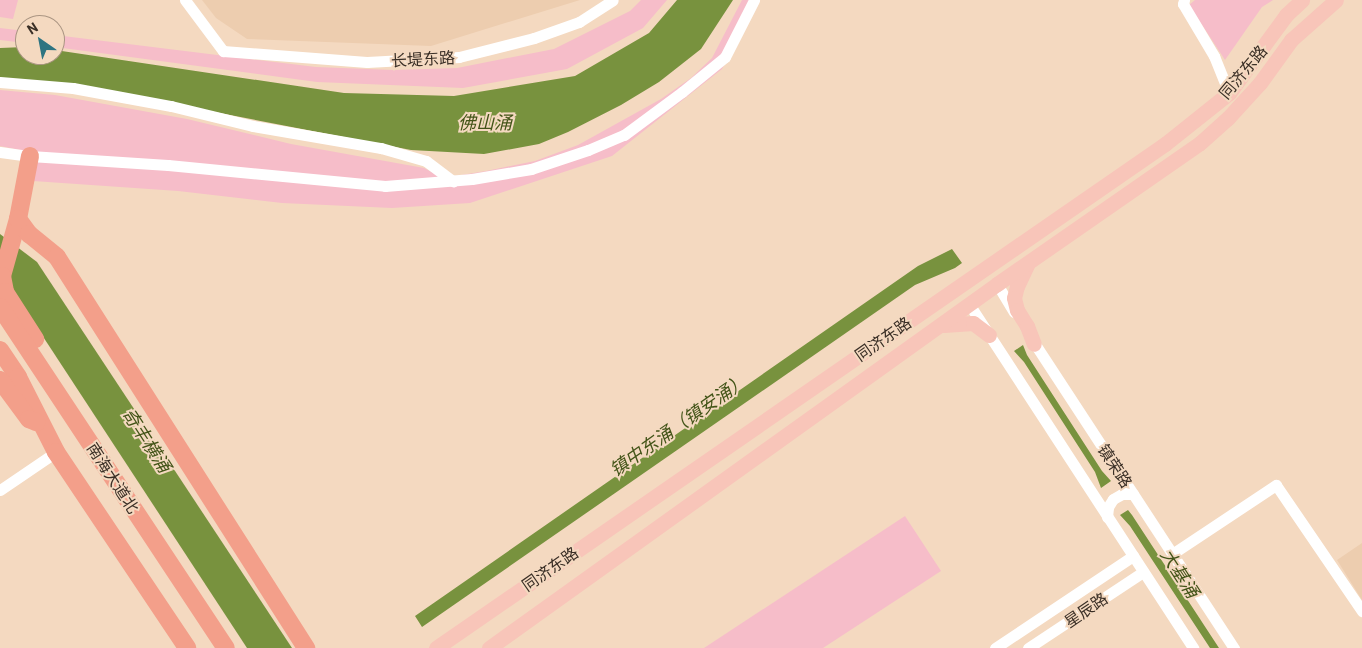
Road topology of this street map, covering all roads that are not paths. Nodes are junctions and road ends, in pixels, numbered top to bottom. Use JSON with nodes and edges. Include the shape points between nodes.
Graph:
{"nodes":[{"id":1,"x":185,"y":0,"type":"edge"},
{"id":2,"x":613,"y":0,"type":"edge"},
{"id":3,"x":754,"y":0,"type":"edge"},
{"id":4,"x":1184,"y":0,"type":"edge"},
{"id":5,"x":1302,"y":0,"type":"edge"},
{"id":6,"x":1336,"y":0,"type":"edge"},
{"id":7,"x":0,"y":82,"type":"edge"},
{"id":8,"x":1230,"y":93,"type":"junction"},
{"id":9,"x":0,"y":152,"type":"edge"},
{"id":10,"x":30,"y":156,"type":"junction"},
{"id":11,"x":453,"y":181,"type":"junction"},
{"id":12,"x":18,"y":219,"type":"junction"},
{"id":13,"x":1028,"y":265,"type":"junction"},
{"id":14,"x":997,"y":284,"type":"junction"},
{"id":15,"x":969,"y":304,"type":"junction"},
{"id":16,"x":0,"y":307,"type":"edge"},
{"id":17,"x":942,"y":325,"type":"junction"},
{"id":18,"x":989,"y":335,"type":"junction"},
{"id":19,"x":1034,"y":344,"type":"junction"},
{"id":20,"x":0,"y":350,"type":"edge"},
{"id":21,"x":0,"y":380,"type":"edge"},
{"id":22,"x":42,"y":423,"type":"junction"},
{"id":23,"x":85,"y":435,"type":"junction"},
{"id":24,"x":56,"y":452,"type":"junction"},
{"id":25,"x":0,"y":490,"type":"edge"},
{"id":26,"x":1133,"y":494,"type":"junction"},
{"id":27,"x":1107,"y":517,"type":"junction"},
{"id":28,"x":1172,"y":554,"type":"junction"},
{"id":29,"x":1132,"y":556,"type":"junction"},
{"id":30,"x":1143,"y":572,"type":"junction"},
{"id":31,"x":1362,"y":611,"type":"edge"},
{"id":32,"x":187,"y":648,"type":"edge"},
{"id":33,"x":226,"y":648,"type":"edge"},
{"id":34,"x":306,"y":648,"type":"edge"},
{"id":35,"x":436,"y":648,"type":"edge"},
{"id":36,"x":489,"y":648,"type":"edge"},
{"id":37,"x":994,"y":648,"type":"edge"},
{"id":38,"x":1028,"y":648,"type":"edge"},
{"id":39,"x":1193,"y":648,"type":"edge"},
{"id":40,"x":1234,"y":648,"type":"edge"}],
"edges":[{"from":1,"to":2,"type":"street","name":"长堤东路","via":[[223,51],[366,62],[459,57],[534,38],[579,22]]},
{"from":3,"to":11,"type":"street","via":[[725,57],[624,135],[530,169]]},
{"from":4,"to":8,"type":"street","via":[[1183,4],[1214,56]]},
{"from":5,"to":8,"type":"main road","name":"同济东路","via":[[1286,15]]},
{"from":6,"to":13,"type":"main road","name":"同济东路","via":[[1291,40],[1260,83],[1200,143]]},
{"from":7,"to":11,"type":"street","via":[[73,88],[171,106],[253,126],[381,148],[426,161]]},
{"from":8,"to":35,"type":"main road","name":"同济东路","via":[[1165,144]]},
{"from":9,"to":10,"type":"street"},
{"from":10,"to":11,"type":"street","via":[[160,164],[385,186]]},
{"from":10,"to":12,"type":"highway"},
{"from":12,"to":23,"type":"highway","via":[[2,276],[5,292],[82,414]]},
{"from":12,"to":34,"type":"highway","via":[[29,234],[57,257]]},
{"from":13,"to":14,"type":"main road","name":"同济东路"},
{"from":13,"to":19,"type":"main road","via":[[1014,298]]},
{"from":14,"to":15,"type":"main road","name":"同济东路"},
{"from":14,"to":19,"type":"street","name":"镇荣路"},
{"from":15,"to":17,"type":"main road","name":"同济东路"},
{"from":15,"to":18,"type":"street"},
{"from":16,"to":23,"type":"highway","name":"南海大道北"},
{"from":17,"to":18,"type":"main road","via":[[973,323]]},
{"from":17,"to":36,"type":"main road","name":"同济东路"},
{"from":18,"to":27,"type":"street"},
{"from":19,"to":26,"type":"street","name":"镇荣路"},
{"from":20,"to":22,"type":"highway","name":"南海大道北","via":[[18,376]]},
{"from":21,"to":22,"type":"highway","via":[[29,419]]},
{"from":22,"to":24,"type":"highway","name":"南海大道北"},
{"from":23,"to":33,"type":"highway","name":"南海大道北"},
{"from":24,"to":25,"type":"street"},
{"from":24,"to":32,"type":"highway","name":"南海大道北"},
{"from":26,"to":27,"type":"street","via":[[1122,494],[1113,499]]},
{"from":26,"to":28,"type":"street","name":"镇荣路"},
{"from":27,"to":29,"type":"street"},
{"from":28,"to":31,"type":"street","via":[[1276,486]]},
{"from":28,"to":40,"type":"street","name":"镇荣路"},
{"from":29,"to":30,"type":"street"},
{"from":29,"to":37,"type":"street"},
{"from":30,"to":38,"type":"street","name":"星辰路"},
{"from":30,"to":39,"type":"street"}]}
